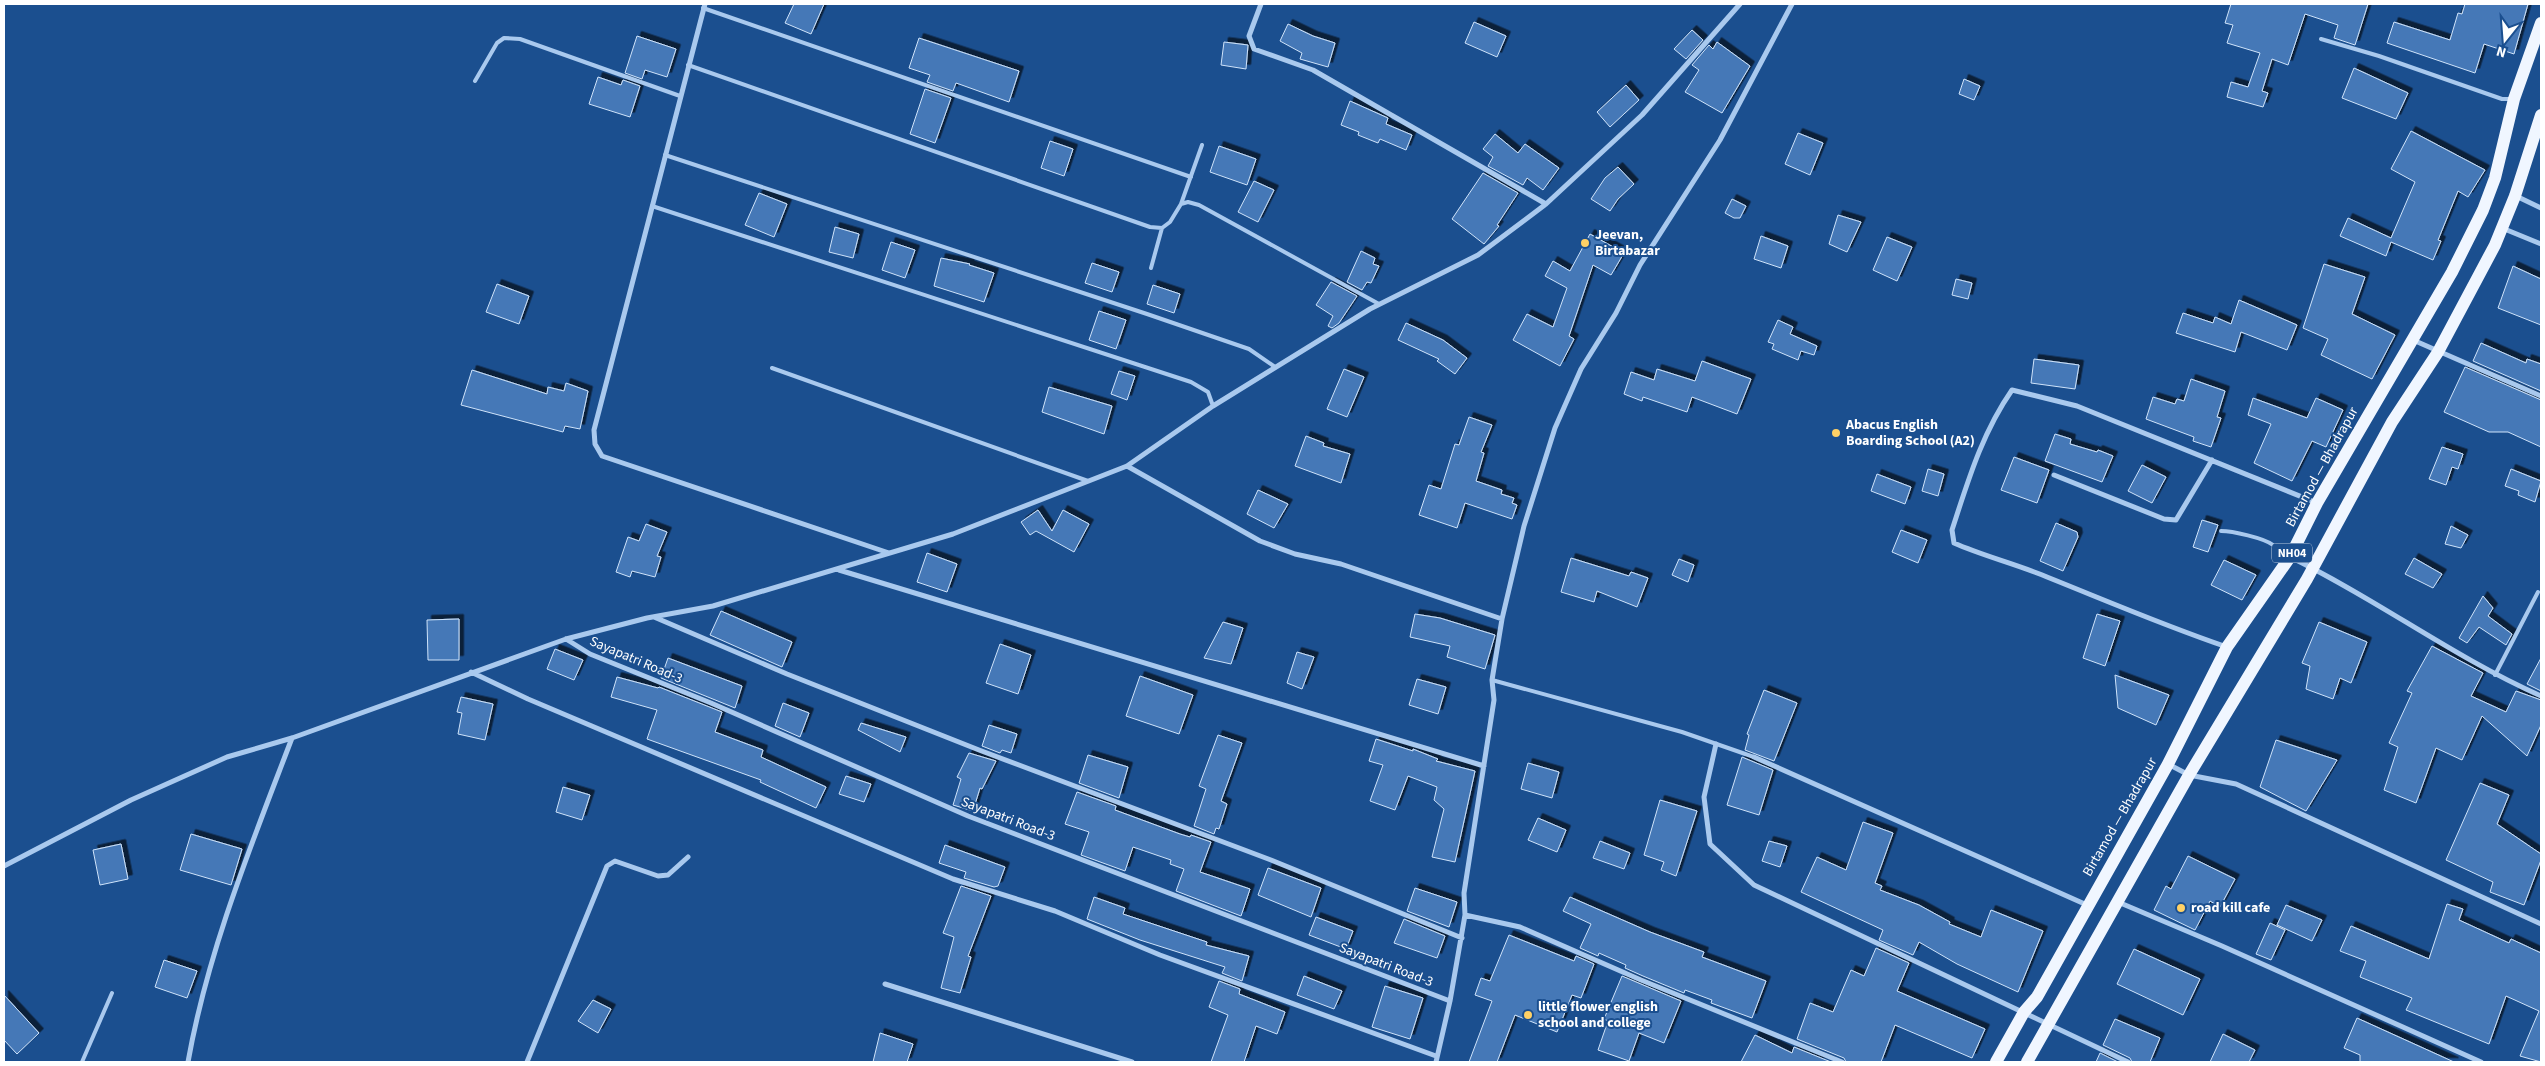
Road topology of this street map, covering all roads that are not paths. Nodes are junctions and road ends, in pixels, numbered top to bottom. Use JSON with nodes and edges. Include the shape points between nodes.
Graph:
{"nodes":[{"id":1,"x":1261,"y":4,"type":"edge"},
{"id":2,"x":1740,"y":4,"type":"edge"},
{"id":3,"x":1792,"y":4,"type":"edge"},
{"id":4,"x":704,"y":6,"type":"edge"},
{"id":5,"x":2541,"y":23,"type":"edge"},
{"id":6,"x":2321,"y":39,"type":"dead end"},
{"id":7,"x":688,"y":65,"type":"junction"},
{"id":8,"x":475,"y":81,"type":"dead end"},
{"id":9,"x":680,"y":96,"type":"junction"},
{"id":10,"x":2514,"y":99,"type":"junction"},
{"id":11,"x":2541,"y":115,"type":"edge"},
{"id":12,"x":1202,"y":145,"type":"dead end"},
{"id":13,"x":665,"y":155,"type":"junction"},
{"id":14,"x":1191,"y":177,"type":"junction"},
{"id":15,"x":2516,"y":196,"type":"junction"},
{"id":16,"x":1181,"y":204,"type":"junction"},
{"id":17,"x":1546,"y":204,"type":"junction"},
{"id":18,"x":652,"y":206,"type":"junction"},
{"id":19,"x":2541,"y":208,"type":"edge"},
{"id":20,"x":2501,"y":227,"type":"junction"},
{"id":21,"x":1162,"y":228,"type":"junction"},
{"id":22,"x":2541,"y":244,"type":"edge"},
{"id":23,"x":1151,"y":268,"type":"dead end"},
{"id":24,"x":1379,"y":304,"type":"junction"},
{"id":25,"x":2411,"y":339,"type":"junction"},
{"id":26,"x":2438,"y":352,"type":"junction"},
{"id":27,"x":1275,"y":367,"type":"junction"},
{"id":28,"x":772,"y":368,"type":"dead end"},
{"id":29,"x":2541,"y":396,"type":"edge"},
{"id":30,"x":1213,"y":406,"type":"junction"},
{"id":31,"x":2212,"y":460,"type":"junction"},
{"id":32,"x":1127,"y":466,"type":"junction"},
{"id":33,"x":2054,"y":475,"type":"dead end"},
{"id":34,"x":1088,"y":481,"type":"junction"},
{"id":35,"x":2317,"y":503,"type":"junction"},
{"id":36,"x":2221,"y":531,"type":"dead end"},
{"id":37,"x":890,"y":553,"type":"junction"},
{"id":38,"x":2290,"y":557,"type":"junction"},
{"id":39,"x":2313,"y":568,"type":"junction"},
{"id":40,"x":837,"y":570,"type":"junction"},
{"id":41,"x":2538,"y":592,"type":"dead end"},
{"id":42,"x":654,"y":617,"type":"junction"},
{"id":43,"x":1502,"y":620,"type":"junction"},
{"id":44,"x":566,"y":639,"type":"junction"},
{"id":45,"x":2227,"y":647,"type":"junction"},
{"id":46,"x":471,"y":672,"type":"junction"},
{"id":47,"x":2495,"y":675,"type":"junction"},
{"id":48,"x":1492,"y":680,"type":"junction"},
{"id":49,"x":2541,"y":696,"type":"edge"},
{"id":50,"x":292,"y":738,"type":"junction"},
{"id":51,"x":1716,"y":744,"type":"junction"},
{"id":52,"x":1754,"y":757,"type":"joint"},
{"id":53,"x":2168,"y":764,"type":"junction"},
{"id":54,"x":1484,"y":766,"type":"junction"},
{"id":55,"x":2189,"y":775,"type":"junction"},
{"id":56,"x":688,"y":857,"type":"dead end"},
{"id":57,"x":4,"y":866,"type":"edge"},
{"id":58,"x":2118,"y":902,"type":"junction"},
{"id":59,"x":2087,"y":906,"type":"junction"},
{"id":60,"x":1465,"y":915,"type":"junction"},
{"id":61,"x":2541,"y":924,"type":"edge"},
{"id":62,"x":1462,"y":938,"type":"junction"},
{"id":63,"x":885,"y":984,"type":"dead end"},
{"id":64,"x":112,"y":993,"type":"dead end"},
{"id":65,"x":1450,"y":1001,"type":"junction"},
{"id":66,"x":2024,"y":1012,"type":"junction"},
{"id":67,"x":2049,"y":1024,"type":"junction"},
{"id":68,"x":1436,"y":1059,"type":"edge"},
{"id":69,"x":82,"y":1062,"type":"edge"},
{"id":70,"x":188,"y":1062,"type":"edge"},
{"id":71,"x":527,"y":1062,"type":"edge"},
{"id":72,"x":1132,"y":1062,"type":"edge"},
{"id":73,"x":1842,"y":1062,"type":"edge"},
{"id":74,"x":1996,"y":1062,"type":"edge"},
{"id":75,"x":2027,"y":1062,"type":"edge"},
{"id":76,"x":2128,"y":1062,"type":"edge"},
{"id":77,"x":2481,"y":1062,"type":"edge"}],
"edges":[{"from":1,"to":17,"type":"street","via":[[1249,36],[1254,49],[1313,70]]},
{"from":2,"to":17,"type":"street","via":[[1642,115]]},
{"from":3,"to":43,"type":"street","via":[[1720,140],[1649,250],[1616,313],[1581,369],[1555,428],[1524,526]]},
{"from":4,"to":7,"type":"street"},
{"from":4,"to":14,"type":"lane"},
{"from":5,"to":10,"type":"main road","name":"Birtamod — Bhadrapur","number":"NH04"},
{"from":6,"to":10,"type":"lane","via":[[2502,99]]},
{"from":7,"to":9,"type":"street"},
{"from":7,"to":21,"type":"lane","via":[[1150,227]]},
{"from":8,"to":9,"type":"lane","via":[[497,43],[504,38],[520,39]]},
{"from":9,"to":13,"type":"street"},
{"from":10,"to":25,"type":"main road","name":"Birtamod — Bhadrapur","number":"NH04","via":[[2495,178],[2483,210],[2452,272]]},
{"from":11,"to":15,"type":"main road","number":"NH04"},
{"from":12,"to":14,"type":"lane"},
{"from":13,"to":18,"type":"street"},
{"from":13,"to":27,"type":"lane","via":[[1249,349]]},
{"from":14,"to":16,"type":"lane"},
{"from":15,"to":19,"type":"street"},
{"from":15,"to":20,"type":"main road","number":"NH04"},
{"from":16,"to":21,"type":"lane","via":[[1170,222]]},
{"from":16,"to":24,"type":"lane","via":[[1199,205]]},
{"from":17,"to":24,"type":"street","via":[[1478,255]]},
{"from":18,"to":30,"type":"lane","via":[[1191,382],[1208,392]]},
{"from":18,"to":37,"type":"street","via":[[594,430],[595,444],[602,456]]},
{"from":20,"to":22,"type":"street"},
{"from":20,"to":26,"type":"main road","number":"NH04","via":[[2495,245]]},
{"from":21,"to":23,"type":"lane"},
{"from":24,"to":27,"type":"street"},
{"from":25,"to":26,"type":"street"},
{"from":25,"to":35,"type":"main road","name":"Birtamod — Bhadrapur","number":"NH04"},
{"from":26,"to":29,"type":"street"},
{"from":26,"to":39,"type":"main road","number":"NH04","via":[[2392,422]]},
{"from":27,"to":30,"type":"street"},
{"from":28,"to":34,"type":"lane"},
{"from":30,"to":32,"type":"street"},
{"from":31,"to":33,"type":"street","via":[[2176,520],[2164,519]]},
{"from":31,"to":35,"type":"street"},
{"from":31,"to":45,"type":"street","via":[[2077,406],[2012,390],[1999,408],[1976,455],[1952,530],[1954,542],[1980,555],[2021,566],[2168,627]]},
{"from":32,"to":34,"type":"street"},
{"from":32,"to":43,"type":"street","via":[[1260,541],[1295,554],[1341,564]]},
{"from":34,"to":37,"type":"street","via":[[953,534]]},
{"from":35,"to":38,"type":"main road","name":"Birtamod — Bhadrapur","number":"NH04"},
{"from":36,"to":38,"type":"lane","via":[[2235,530],[2273,544],[2279,553]]},
{"from":37,"to":40,"type":"street"},
{"from":38,"to":39,"type":"street"},
{"from":38,"to":45,"type":"main road","name":"Birtamod — Bhadrapur","number":"NH04"},
{"from":39,"to":47,"type":"street"},
{"from":39,"to":55,"type":"main road","number":"NH04"},
{"from":40,"to":42,"type":"street","via":[[714,606]]},
{"from":40,"to":54,"type":"street"},
{"from":41,"to":47,"type":"lane"},
{"from":42,"to":44,"type":"street"},
{"from":42,"to":62,"type":"street","via":[[787,674],[1271,860]]},
{"from":43,"to":48,"type":"street"},
{"from":44,"to":46,"type":"street"},
{"from":44,"to":65,"type":"street","name":"Sayapatri Road-3","via":[[590,654],[968,816]]},
{"from":45,"to":53,"type":"main road","name":"Birtamod — Bhadrapur","number":"NH04"},
{"from":46,"to":50,"type":"street"},
{"from":46,"to":68,"type":"street","via":[[953,879],[1055,912]]},
{"from":47,"to":49,"type":"street"},
{"from":48,"to":51,"type":"lane"},
{"from":48,"to":54,"type":"street","via":[[1494,700]]},
{"from":50,"to":57,"type":"street","via":[[227,757],[130,800]]},
{"from":50,"to":70,"type":"street","via":[[249,849],[212,964]]},
{"from":51,"to":52,"type":"lane"},
{"from":51,"to":66,"type":"street","via":[[1704,798],[1710,844],[1754,885]]},
{"from":52,"to":59,"type":"street"},
{"from":53,"to":55,"type":"street"},
{"from":53,"to":59,"type":"main road","name":"Birtamod — Bhadrapur","number":"NH04"},
{"from":54,"to":60,"type":"street","via":[[1464,892]]},
{"from":55,"to":58,"type":"main road","number":"NH04"},
{"from":55,"to":61,"type":"street","via":[[2236,784]]},
{"from":56,"to":71,"type":"street","via":[[668,875],[658,876],[615,861],[607,866]]},
{"from":58,"to":67,"type":"main road","number":"NH04"},
{"from":58,"to":77,"type":"street"},
{"from":59,"to":66,"type":"main road","name":"Birtamod — Bhadrapur","number":"NH04","via":[[2037,997]]},
{"from":60,"to":62,"type":"street"},
{"from":60,"to":73,"type":"street","via":[[1520,927]]},
{"from":62,"to":65,"type":"street"},
{"from":63,"to":72,"type":"street"},
{"from":64,"to":69,"type":"lane"},
{"from":65,"to":68,"type":"street"},
{"from":66,"to":67,"type":"street"},
{"from":66,"to":74,"type":"main road","name":"Birtamod — Bhadrapur","number":"NH04"},
{"from":67,"to":75,"type":"main road","number":"NH04"},
{"from":67,"to":76,"type":"street"}]}
